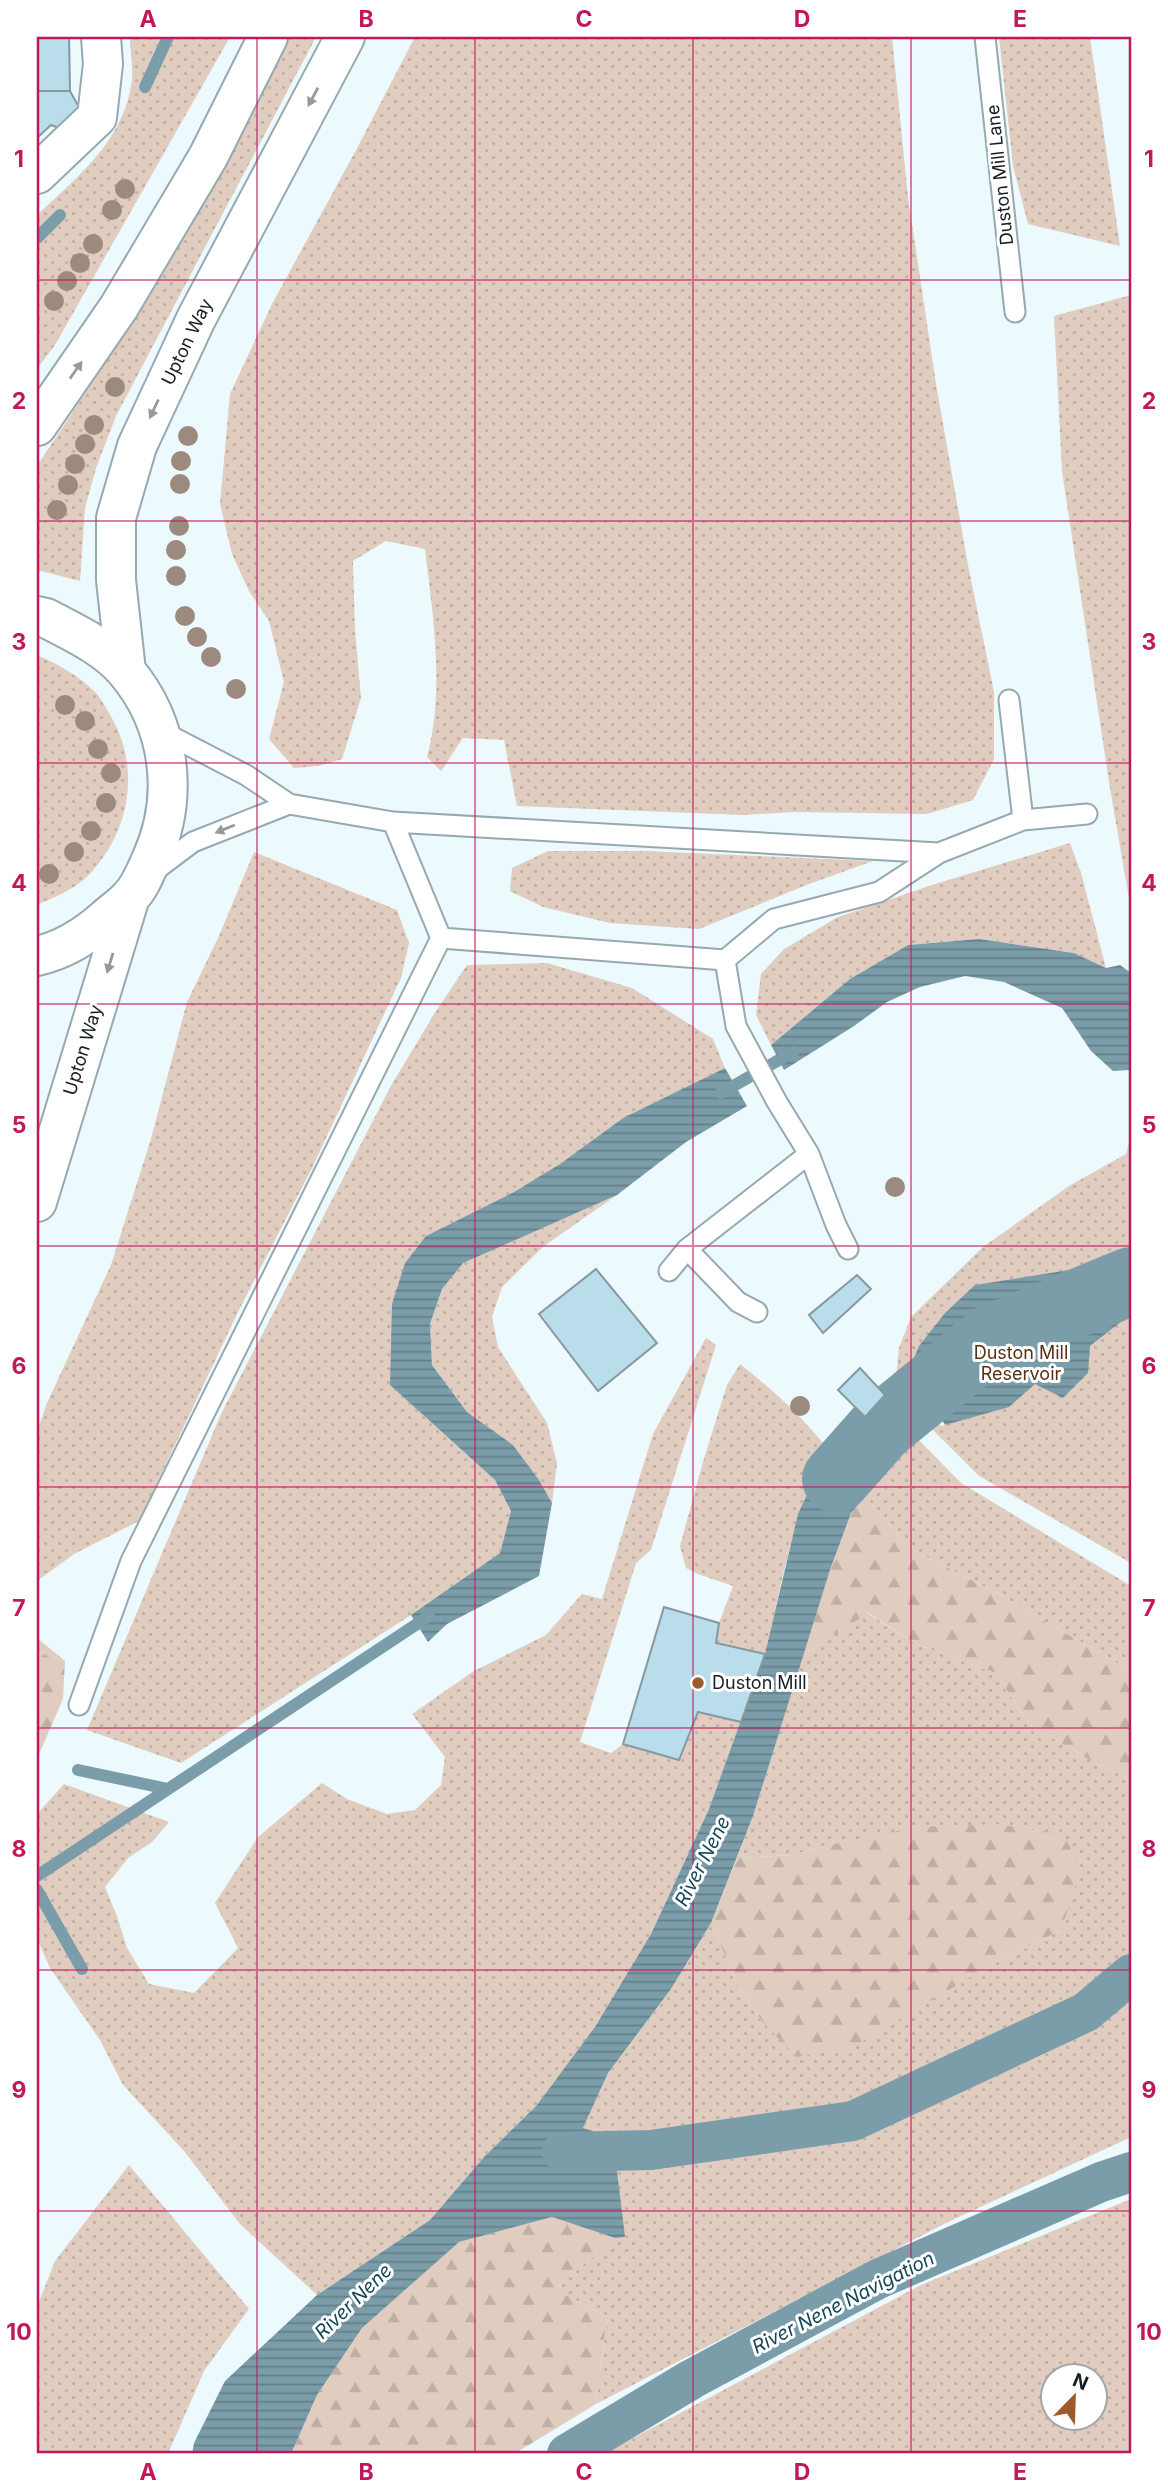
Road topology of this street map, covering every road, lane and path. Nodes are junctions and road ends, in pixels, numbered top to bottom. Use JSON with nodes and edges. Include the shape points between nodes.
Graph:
{"nodes":[{"id":1,"x":102,"y":37,"type":"edge"},
{"id":2,"x":268,"y":37,"type":"edge"},
{"id":3,"x":345,"y":37,"type":"edge"},
{"id":4,"x":985,"y":37,"type":"edge"},
{"id":5,"x":37,"y":174,"type":"edge"},
{"id":6,"x":1015,"y":312,"type":"dead end"},
{"id":7,"x":37,"y":426,"type":"edge"},
{"id":8,"x":37,"y":616,"type":"edge"},
{"id":9,"x":126,"y":671,"type":"junction"},
{"id":10,"x":1010,"y":700,"type":"dead end"},
{"id":11,"x":160,"y":730,"type":"junction"},
{"id":12,"x":289,"y":804,"type":"junction"},
{"id":13,"x":1087,"y":814,"type":"dead end"},
{"id":14,"x":1023,"y":820,"type":"junction"},
{"id":15,"x":393,"y":822,"type":"junction"},
{"id":16,"x":939,"y":853,"type":"junction"},
{"id":17,"x":136,"y":889,"type":"junction"},
{"id":18,"x":441,"y":938,"type":"junction"},
{"id":19,"x":37,"y":957,"type":"edge"},
{"id":20,"x":726,"y":960,"type":"junction"},
{"id":21,"x":809,"y":1154,"type":"junction"},
{"id":22,"x":37,"y":1202,"type":"edge"},
{"id":23,"x":687,"y":1249,"type":"junction"},
{"id":24,"x":848,"y":1249,"type":"dead end"},
{"id":25,"x":669,"y":1271,"type":"dead end"},
{"id":26,"x":757,"y":1312,"type":"dead end"},
{"id":27,"x":79,"y":1705,"type":"dead end"}],
"edges":[{"from":1,"to":5,"type":"main road","via":[[97,117]]},
{"from":7,"to":2,"type":"main road","one_way":true,"via":[[126,296],[208,158]]},
{"from":3,"to":9,"type":"main road","name":"Upton Way","one_way":true,"via":[[196,319],[137,446],[117,518],[116,580]]},
{"from":4,"to":6,"type":"lane","name":"Duston Mill Lane"},
{"from":8,"to":9,"type":"main road","name":"Upton Way","via":[[104,649]]},
{"from":9,"to":11,"type":"main road","name":"Upton Way","via":[[148,702]]},
{"from":10,"to":14,"type":"lane"},
{"from":11,"to":12,"type":"lane","via":[[246,775]]},
{"from":11,"to":17,"type":"main road","name":"Upton Way","via":[[169,795],[162,837]]},
{"from":12,"to":15,"type":"lane"},
{"from":12,"to":17,"type":"lane","one_way":true,"via":[[193,842]]},
{"from":13,"to":14,"type":"lane"},
{"from":14,"to":16,"type":"lane"},
{"from":15,"to":16,"type":"lane"},
{"from":15,"to":18,"type":"lane"},
{"from":16,"to":20,"type":"lane","via":[[879,892],[774,919]]},
{"from":17,"to":19,"type":"main road","via":[[85,937]]},
{"from":17,"to":22,"type":"main road","name":"Upton Way","one_way":true},
{"from":18,"to":20,"type":"lane"},
{"from":18,"to":27,"type":"lane","via":[[131,1561]]},
{"from":20,"to":21,"type":"lane","via":[[736,1026]]},
{"from":21,"to":23,"type":"lane"},
{"from":21,"to":24,"type":"lane"},
{"from":23,"to":25,"type":"lane"},
{"from":23,"to":26,"type":"lane","via":[[738,1302]]}]}
